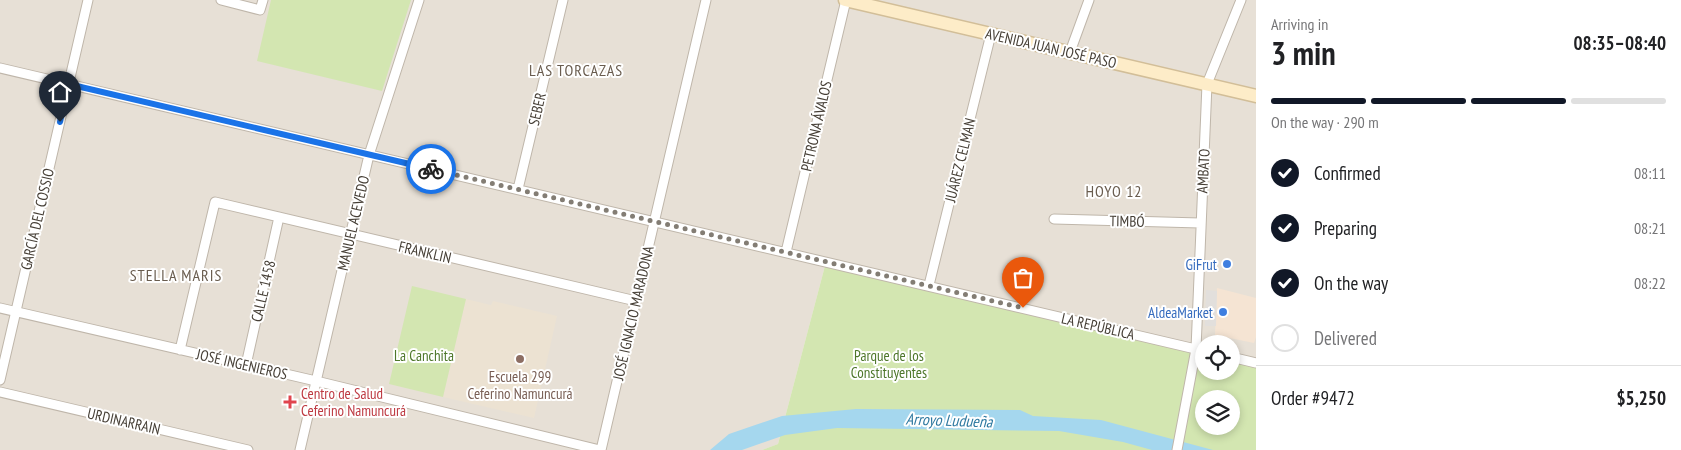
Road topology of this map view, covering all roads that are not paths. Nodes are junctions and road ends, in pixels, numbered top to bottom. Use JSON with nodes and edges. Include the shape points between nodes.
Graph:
{"nodes":[{"id":1,"x":88,"y":0,"type":"edge"},
{"id":2,"x":222,"y":0,"type":"edge"},
{"id":3,"x":262,"y":0,"type":"edge"},
{"id":4,"x":419,"y":0,"type":"edge"},
{"id":5,"x":563,"y":0,"type":"edge"},
{"id":6,"x":706,"y":0,"type":"edge"},
{"id":7,"x":846,"y":0,"type":"edge"},
{"id":8,"x":1089,"y":0,"type":"edge"},
{"id":9,"x":1242,"y":0,"type":"edge"},
{"id":10,"x":891,"y":5,"type":"edge"},
{"id":11,"x":991,"y":34,"type":"junction"},
{"id":12,"x":1070,"y":52,"type":"junction"},
{"id":13,"x":0,"y":68,"type":"edge"},
{"id":14,"x":68,"y":84,"type":"junction"},
{"id":15,"x":1207,"y":84,"type":"junction"},
{"id":16,"x":1256,"y":96,"type":"edge"},
{"id":17,"x":369,"y":154,"type":"junction"},
{"id":18,"x":518,"y":189,"type":"junction"},
{"id":19,"x":279,"y":217,"type":"junction"},
{"id":20,"x":1054,"y":219,"type":"dead end"},
{"id":21,"x":654,"y":222,"type":"junction"},
{"id":22,"x":1200,"y":223,"type":"junction"},
{"id":23,"x":351,"y":234,"type":"junction"},
{"id":24,"x":786,"y":252,"type":"junction"},
{"id":25,"x":929,"y":286,"type":"junction"},
{"id":26,"x":636,"y":301,"type":"junction"},
{"id":27,"x":0,"y":308,"type":"edge"},
{"id":28,"x":16,"y":311,"type":"junction"},
{"id":29,"x":1200,"y":335,"type":"edge"},
{"id":30,"x":1195,"y":349,"type":"edge"},
{"id":31,"x":180,"y":350,"type":"junction"},
{"id":32,"x":1240,"y":359,"type":"edge"},
{"id":33,"x":1256,"y":363,"type":"edge"},
{"id":34,"x":246,"y":365,"type":"junction"},
{"id":35,"x":1195,"y":372,"type":"edge"},
{"id":36,"x":0,"y":380,"type":"edge"},
{"id":37,"x":316,"y":381,"type":"junction"},
{"id":38,"x":0,"y":392,"type":"edge"},
{"id":39,"x":248,"y":450,"type":"edge"},
{"id":40,"x":300,"y":450,"type":"edge"},
{"id":41,"x":601,"y":450,"type":"edge"},
{"id":42,"x":1177,"y":450,"type":"edge"}],
"edges":[{"from":1,"to":14,"type":"street","name":"GARCÍA DEL COSSIO"},
{"from":2,"to":3,"type":"street","via":[[260,10]]},
{"from":4,"to":17,"type":"street","name":"MANUEL ACEVEDO"},
{"from":5,"to":18,"type":"street","name":"SEBER"},
{"from":6,"to":21,"type":"street","name":"JOSÉ IGNACIO MARADONA"},
{"from":7,"to":10,"type":"main road","name":"AVENIDA JUAN JOSÉ PASO"},
{"from":7,"to":24,"type":"street","name":"PETRONA ÁVALOS"},
{"from":8,"to":12,"type":"street"},
{"from":9,"to":15,"type":"street","name":"AMBATO"},
{"from":10,"to":11,"type":"main road","name":"AVENIDA JUAN JOSÉ PASO"},
{"from":11,"to":12,"type":"main road","name":"AVENIDA JUAN JOSÉ PASO"},
{"from":11,"to":25,"type":"street","name":"JUÁREZ CELMAN"},
{"from":12,"to":15,"type":"main road","name":"AVENIDA JUAN JOSÉ PASO"},
{"from":13,"to":14,"type":"street","name":"LA REPÚBLICA"},
{"from":14,"to":17,"type":"street","name":"LA REPÚBLICA"},
{"from":14,"to":28,"type":"street","name":"GARCÍA DEL COSSIO"},
{"from":15,"to":16,"type":"main road","name":"AVENIDA JUAN JOSÉ PASO"},
{"from":15,"to":22,"type":"street","name":"AMBATO"},
{"from":17,"to":18,"type":"street","name":"LA REPÚBLICA"},
{"from":17,"to":23,"type":"street","name":"MANUEL ACEVEDO"},
{"from":18,"to":21,"type":"street","name":"LA REPÚBLICA"},
{"from":19,"to":23,"type":"street","name":"FRANKLIN"},
{"from":19,"to":31,"type":"street","name":"FRANKLIN","via":[[215,202]]},
{"from":19,"to":34,"type":"street","name":"CALLE 1458"},
{"from":20,"to":22,"type":"street","name":"TIMBÓ"},
{"from":21,"to":24,"type":"street","name":"LA REPÚBLICA"},
{"from":21,"to":26,"type":"street","name":"JOSÉ IGNACIO MARADONA"},
{"from":22,"to":29,"type":"street","name":"AMBATO"},
{"from":23,"to":26,"type":"street","name":"FRANKLIN"},
{"from":23,"to":37,"type":"street","name":"MANUEL ACEVEDO"},
{"from":24,"to":25,"type":"street","name":"LA REPÚBLICA"},
{"from":25,"to":30,"type":"street","name":"LA REPÚBLICA"},
{"from":26,"to":41,"type":"street","name":"JOSÉ IGNACIO MARADONA"},
{"from":27,"to":28,"type":"street","name":"JOSÉ INGENIEROS"},
{"from":28,"to":31,"type":"street","name":"JOSÉ INGENIEROS"},
{"from":28,"to":36,"type":"street","name":"GARCÍA DEL COSSIO"},
{"from":31,"to":34,"type":"street","name":"JOSÉ INGENIEROS"},
{"from":32,"to":33,"type":"street"},
{"from":34,"to":37,"type":"street","name":"JOSÉ INGENIEROS"},
{"from":35,"to":42,"type":"street","name":"AMBATO"},
{"from":37,"to":40,"type":"street","name":"MANUEL ACEVEDO"},
{"from":37,"to":41,"type":"street","name":"JOSÉ INGENIEROS"},
{"from":38,"to":39,"type":"street","name":"URDINARRAIN"}]}
